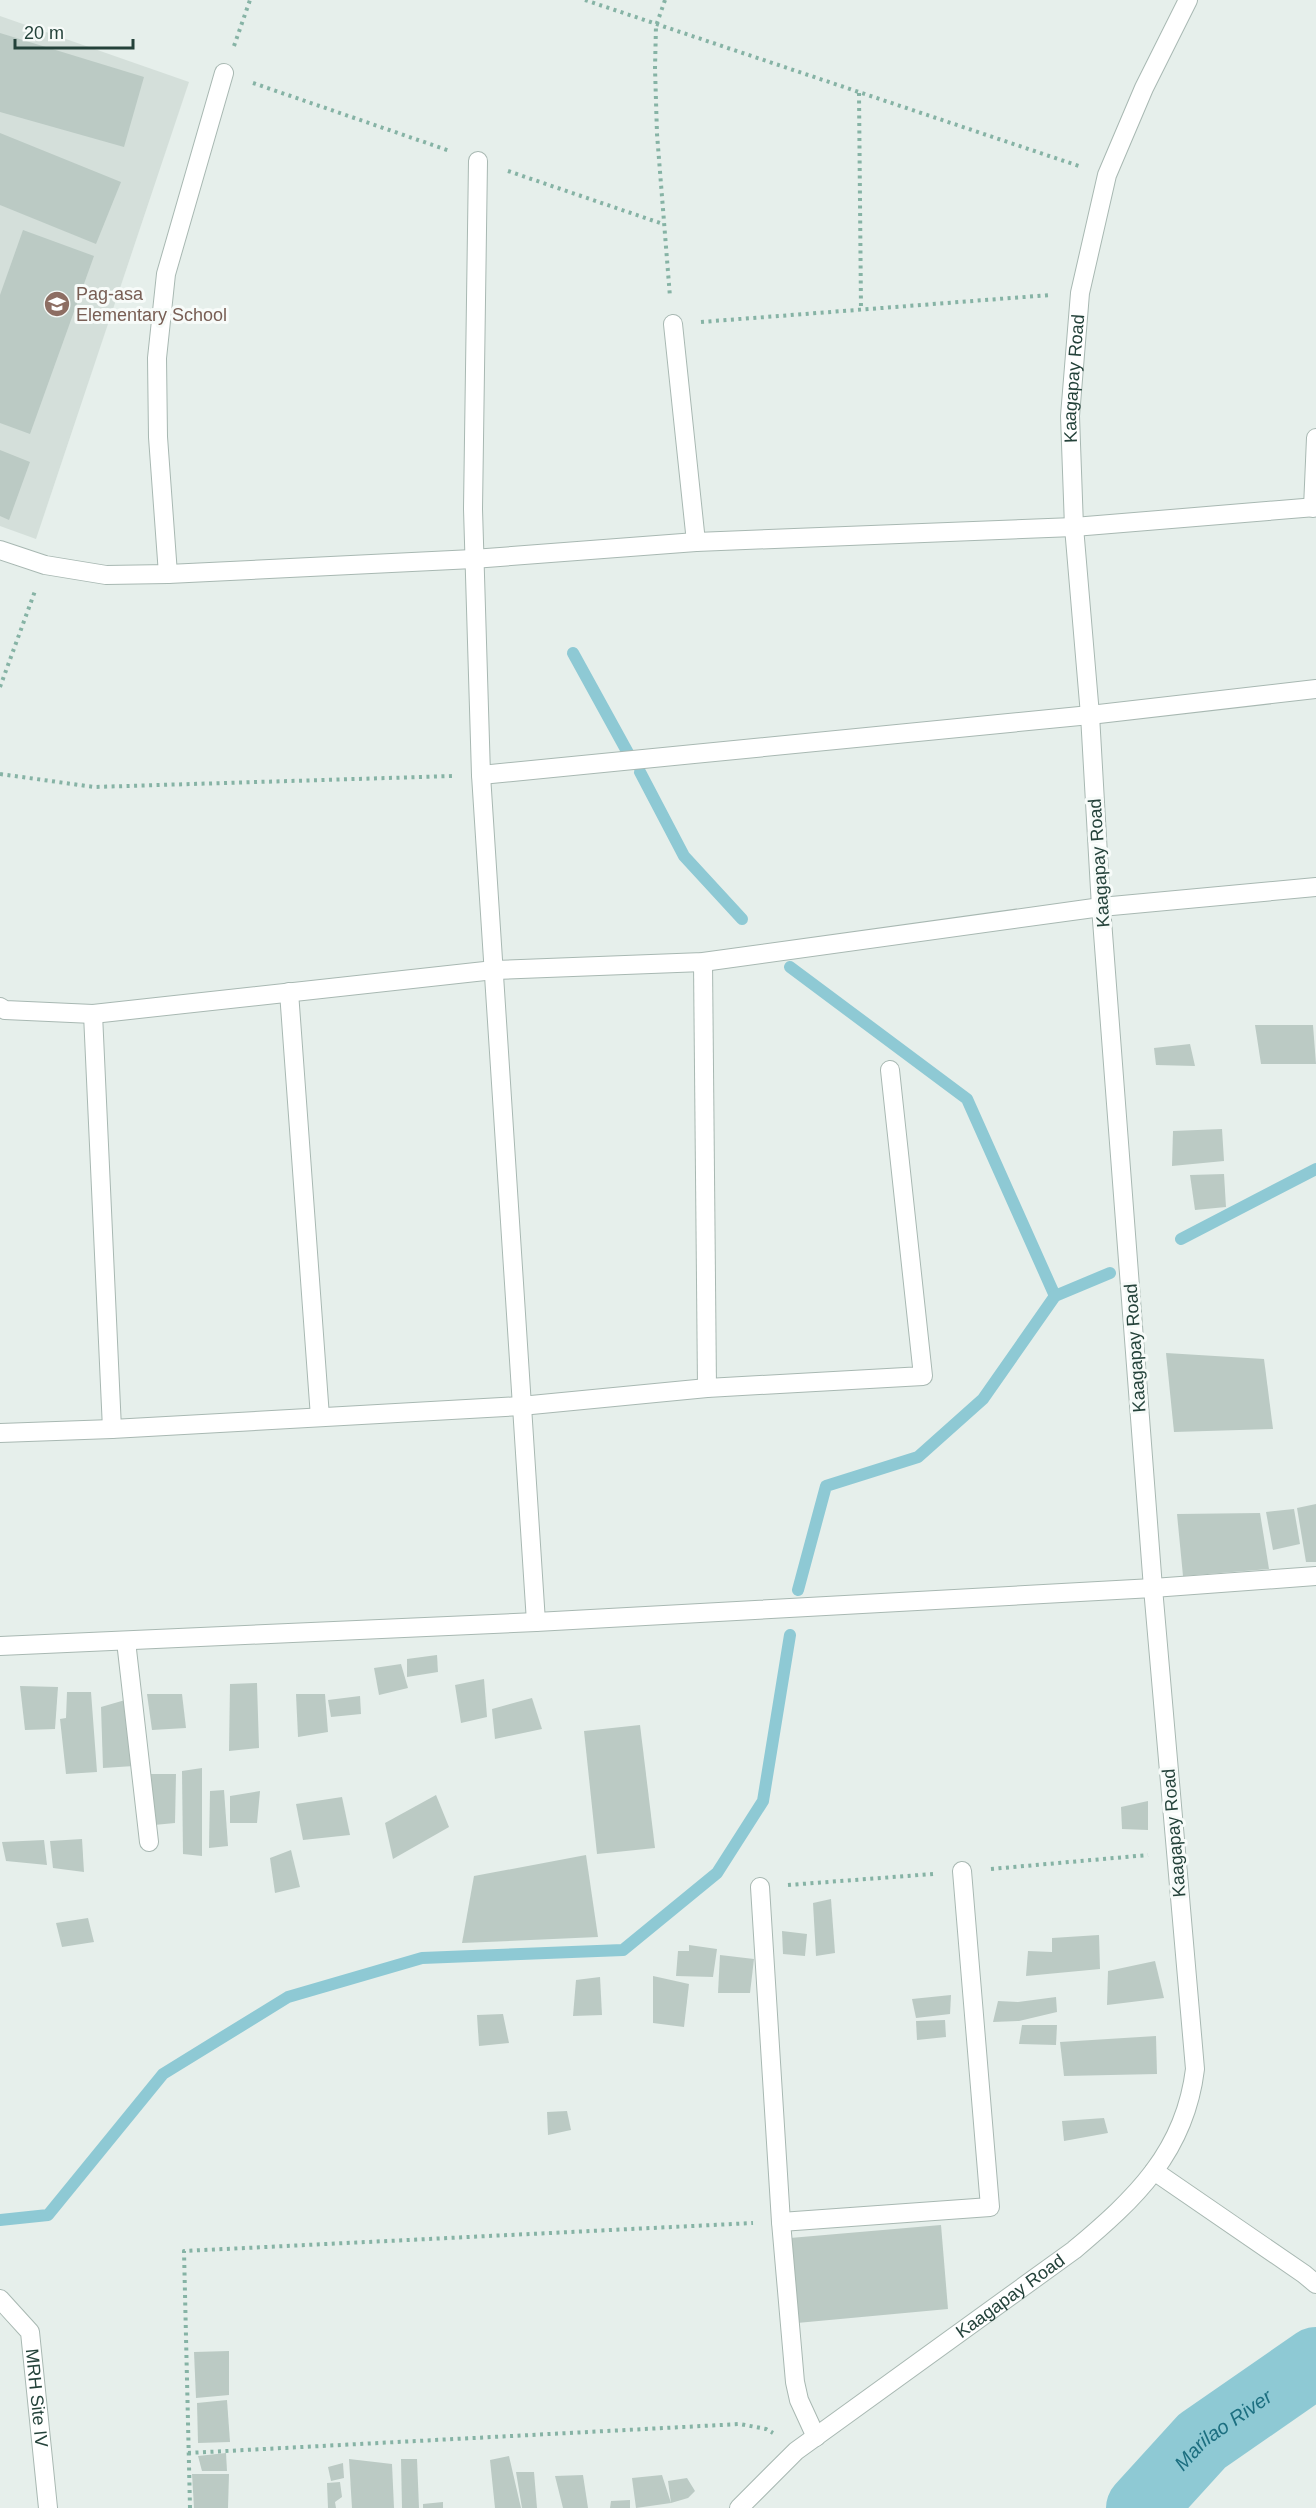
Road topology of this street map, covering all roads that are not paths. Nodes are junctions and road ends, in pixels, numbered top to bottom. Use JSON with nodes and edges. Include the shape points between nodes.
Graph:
{"nodes":[{"id":1,"x":1188,"y":0,"type":"edge"},
{"id":2,"x":224,"y":73,"type":"road end"},
{"id":3,"x":478,"y":160,"type":"road end"},
{"id":4,"x":673,"y":324,"type":"road end"},
{"id":5,"x":1316,"y":438,"type":"edge"},
{"id":6,"x":1314,"y":508,"type":"edge"},
{"id":7,"x":1074,"y":527,"type":"junction"},
{"id":8,"x":696,"y":542,"type":"junction"},
{"id":9,"x":0,"y":550,"type":"edge"},
{"id":10,"x":474,"y":559,"type":"junction"},
{"id":11,"x":168,"y":574,"type":"junction"},
{"id":12,"x":1316,"y":689,"type":"edge"},
{"id":13,"x":1089,"y":715,"type":"junction"},
{"id":14,"x":481,"y":775,"type":"junction"},
{"id":15,"x":1316,"y":887,"type":"edge"},
{"id":16,"x":1101,"y":907,"type":"junction"},
{"id":17,"x":703,"y":962,"type":"junction"},
{"id":18,"x":494,"y":970,"type":"junction"},
{"id":19,"x":288,"y":992,"type":"junction"},
{"id":20,"x":0,"y":1007,"type":"edge"},
{"id":21,"x":93,"y":1014,"type":"junction"},
{"id":22,"x":890,"y":1070,"type":"dead end"},
{"id":23,"x":706,"y":1388,"type":"junction"},
{"id":24,"x":522,"y":1406,"type":"junction"},
{"id":25,"x":320,"y":1417,"type":"junction"},
{"id":26,"x":112,"y":1429,"type":"junction"},
{"id":27,"x":0,"y":1433,"type":"edge"},
{"id":28,"x":1316,"y":1576,"type":"edge"},
{"id":29,"x":1153,"y":1588,"type":"junction"},
{"id":30,"x":536,"y":1622,"type":"junction"},
{"id":31,"x":126,"y":1641,"type":"junction"},
{"id":32,"x":0,"y":1646,"type":"edge"},
{"id":33,"x":149,"y":1842,"type":"dead end"},
{"id":34,"x":962,"y":1871,"type":"dead end"},
{"id":35,"x":760,"y":1887,"type":"dead end"},
{"id":36,"x":1154,"y":2170,"type":"junction"},
{"id":37,"x":780,"y":2222,"type":"junction"},
{"id":38,"x":1310,"y":2279,"type":"edge"},
{"id":39,"x":0,"y":2300,"type":"edge"},
{"id":40,"x":816,"y":2437,"type":"junction"},
{"id":41,"x":48,"y":2508,"type":"edge"},
{"id":42,"x":739,"y":2508,"type":"edge"}],
"edges":[{"from":1,"to":7,"type":"street","name":"Kaagapay Road","via":[[1107,175],[1080,293],[1070,416]]},
{"from":2,"to":11,"type":"street","via":[[165,285],[158,358],[158,437]]},
{"from":3,"to":10,"type":"street"},
{"from":4,"to":8,"type":"street"},
{"from":5,"to":6,"type":"street"},
{"from":6,"to":7,"type":"street"},
{"from":7,"to":8,"type":"street"},
{"from":7,"to":13,"type":"street","name":"Kaagapay Road"},
{"from":8,"to":10,"type":"street"},
{"from":9,"to":11,"type":"street","via":[[45,565],[106,575]]},
{"from":10,"to":11,"type":"street"},
{"from":10,"to":14,"type":"street"},
{"from":12,"to":13,"type":"street"},
{"from":13,"to":14,"type":"street"},
{"from":13,"to":16,"type":"street","name":"Kaagapay Road"},
{"from":14,"to":18,"type":"street"},
{"from":15,"to":16,"type":"street"},
{"from":16,"to":17,"type":"street"},
{"from":16,"to":29,"type":"street","name":"Kaagapay Road"},
{"from":17,"to":18,"type":"street"},
{"from":17,"to":23,"type":"street"},
{"from":18,"to":19,"type":"street"},
{"from":18,"to":24,"type":"street"},
{"from":19,"to":21,"type":"street"},
{"from":19,"to":25,"type":"street"},
{"from":20,"to":21,"type":"street"},
{"from":21,"to":26,"type":"street"},
{"from":22,"to":23,"type":"street","via":[[923,1376]]},
{"from":23,"to":24,"type":"street"},
{"from":24,"to":25,"type":"street"},
{"from":24,"to":30,"type":"street"},
{"from":25,"to":26,"type":"street"},
{"from":26,"to":27,"type":"street"},
{"from":28,"to":29,"type":"street"},
{"from":29,"to":30,"type":"street"},
{"from":29,"to":36,"type":"street","name":"Kaagapay Road","via":[[1195,2069],[1184,2123]]},
{"from":30,"to":31,"type":"street"},
{"from":31,"to":32,"type":"street"},
{"from":31,"to":33,"type":"street"},
{"from":34,"to":37,"type":"street","via":[[990,2207]]},
{"from":35,"to":37,"type":"street"},
{"from":36,"to":38,"type":"street"},
{"from":36,"to":40,"type":"street","name":"Kaagapay Road","via":[[1107,2222],[1074,2250]]},
{"from":37,"to":40,"type":"street","via":[[795,2382]]},
{"from":39,"to":41,"type":"street","name":"MRH Site IV","via":[[30,2332]]},
{"from":40,"to":42,"type":"street","name":"Kaagapay Road","via":[[796,2451]]}]}
